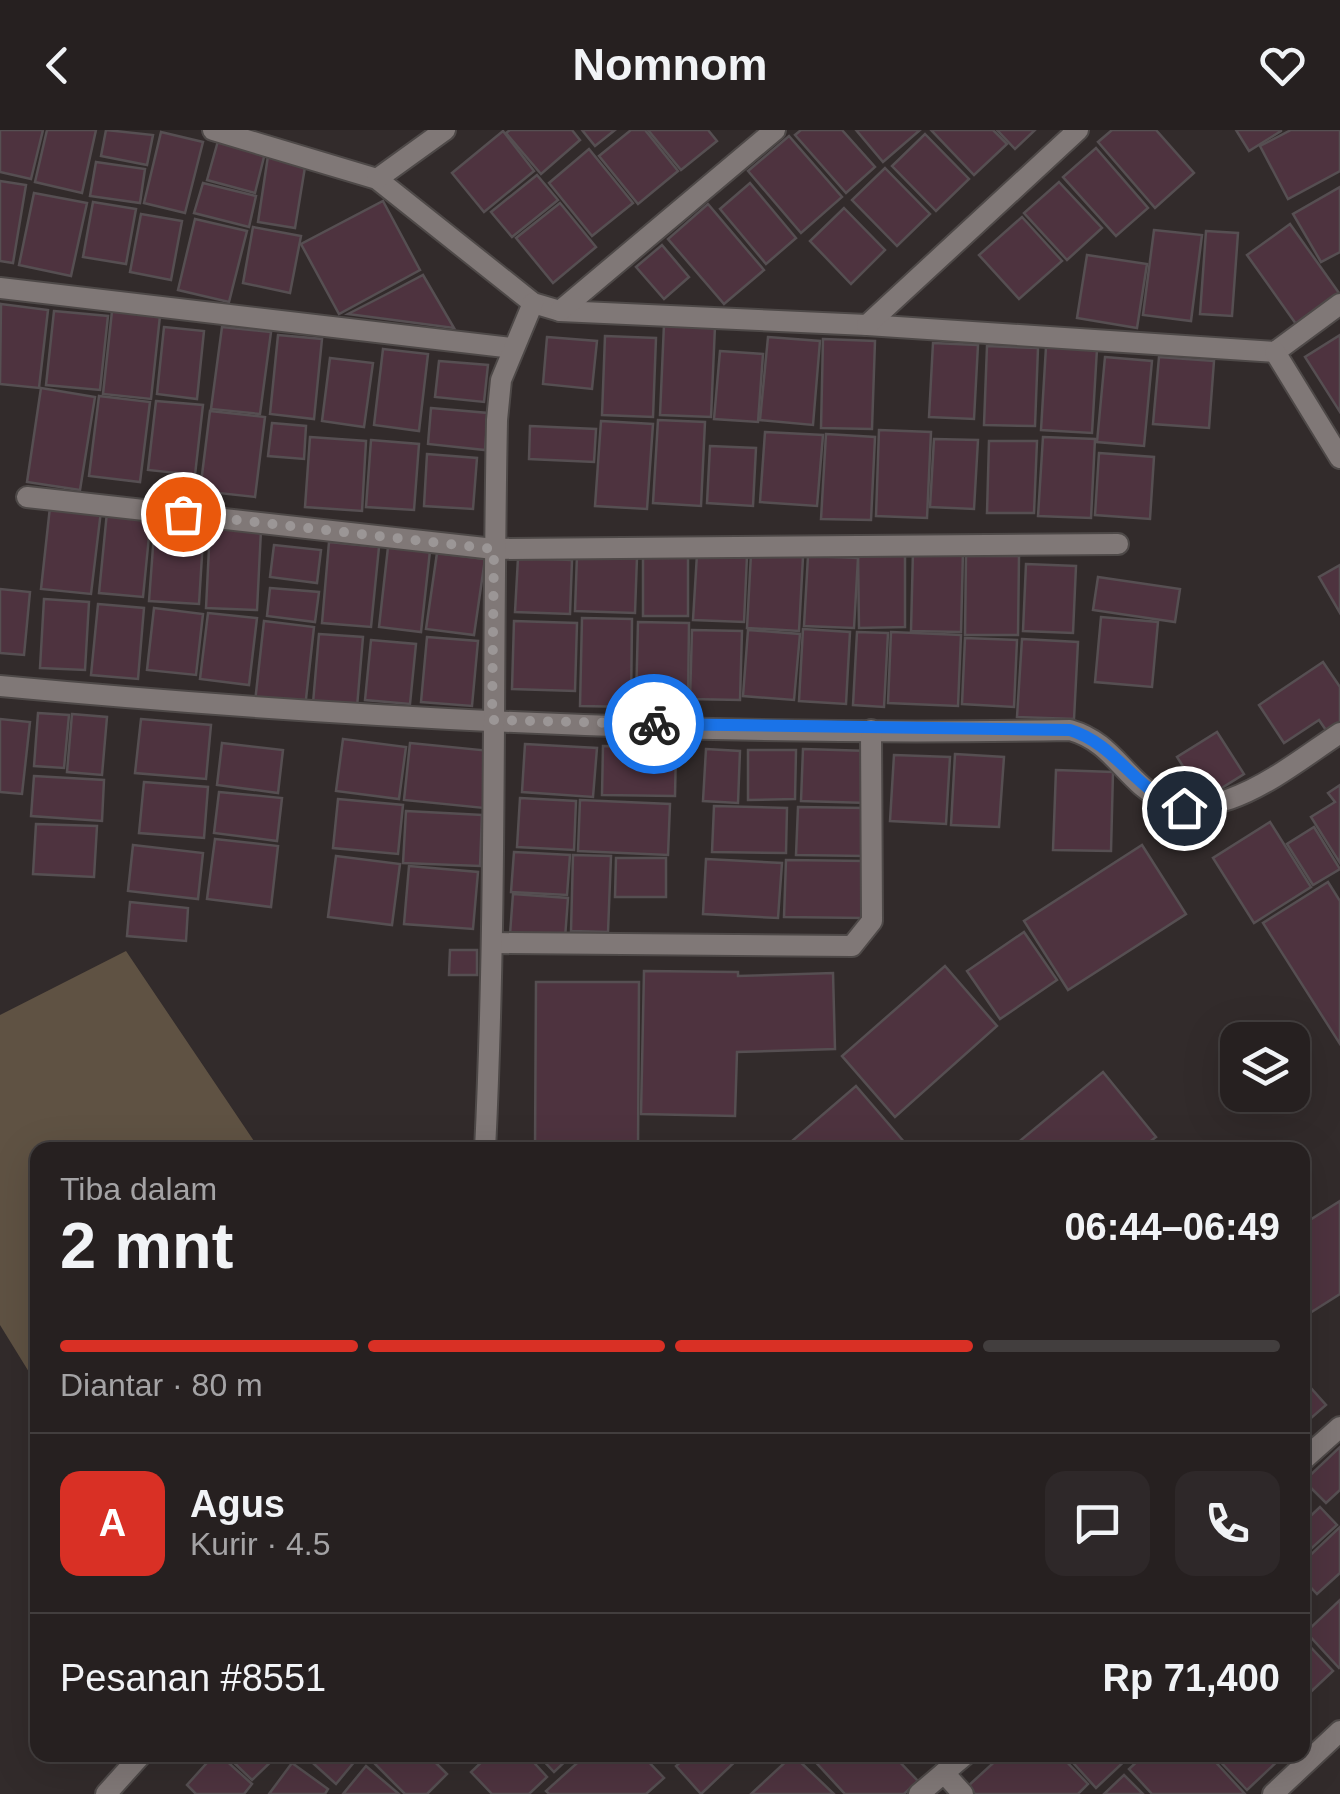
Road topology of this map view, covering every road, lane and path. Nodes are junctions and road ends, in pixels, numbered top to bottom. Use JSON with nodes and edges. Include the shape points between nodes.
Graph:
{"nodes":[{"id":1,"x":213,"y":130,"type":"edge"},
{"id":2,"x":446,"y":130,"type":"edge"},
{"id":3,"x":775,"y":130,"type":"edge"},
{"id":4,"x":1078,"y":130,"type":"edge"},
{"id":5,"x":378,"y":180,"type":"junction"},
{"id":6,"x":0,"y":288,"type":"edge"},
{"id":7,"x":533,"y":303,"type":"junction"},
{"id":8,"x":1340,"y":304,"type":"edge"},
{"id":9,"x":560,"y":311,"type":"junction"},
{"id":10,"x":867,"y":325,"type":"junction"},
{"id":11,"x":512,"y":348,"type":"junction"},
{"id":12,"x":1275,"y":352,"type":"junction"},
{"id":13,"x":1340,"y":458,"type":"edge"},
{"id":14,"x":27,"y":496,"type":"dead end"},
{"id":15,"x":1118,"y":544,"type":"dead end"},
{"id":16,"x":494,"y":549,"type":"junction"},
{"id":17,"x":0,"y":686,"type":"edge"},
{"id":18,"x":492,"y":720,"type":"junction"},
{"id":19,"x":871,"y":730,"type":"junction"},
{"id":20,"x":1340,"y":733,"type":"edge"},
{"id":21,"x":495,"y":944,"type":"junction"},
{"id":22,"x":485,"y":1142,"type":"edge"},
{"id":23,"x":1340,"y":1427,"type":"edge"},
{"id":24,"x":1310,"y":1454,"type":"edge"},
{"id":25,"x":1340,"y":1731,"type":"edge"},
{"id":26,"x":1310,"y":1759,"type":"edge"},
{"id":27,"x":135,"y":1762,"type":"edge"},
{"id":28,"x":956,"y":1762,"type":"edge"},
{"id":29,"x":1307,"y":1762,"type":"edge"},
{"id":30,"x":944,"y":1772,"type":"junction"},
{"id":31,"x":106,"y":1794,"type":"edge"},
{"id":32,"x":919,"y":1794,"type":"edge"},
{"id":33,"x":963,"y":1794,"type":"edge"},
{"id":34,"x":1273,"y":1794,"type":"edge"}],
"edges":[{"from":1,"to":5,"type":"street"},
{"from":2,"to":5,"type":"street"},
{"from":3,"to":9,"type":"street"},
{"from":4,"to":10,"type":"street"},
{"from":5,"to":7,"type":"street"},
{"from":6,"to":11,"type":"street"},
{"from":7,"to":9,"type":"street"},
{"from":7,"to":11,"type":"street"},
{"from":8,"to":12,"type":"street"},
{"from":9,"to":10,"type":"street"},
{"from":10,"to":12,"type":"street"},
{"from":11,"to":16,"type":"street","via":[[497,420]]},
{"from":12,"to":13,"type":"street"},
{"from":14,"to":16,"type":"street"},
{"from":15,"to":16,"type":"street"},
{"from":16,"to":18,"type":"street"},
{"from":17,"to":18,"type":"street","via":[[246,709]]},
{"from":18,"to":19,"type":"street"},
{"from":18,"to":21,"type":"street"},
{"from":19,"to":20,"type":"street","via":[[1070,730],[1106,748],[1148,791],[1184,808],[1234,798]]},
{"from":19,"to":21,"type":"street","via":[[872,921],[852,946]]},
{"from":21,"to":22,"type":"street"},
{"from":23,"to":24,"type":"street"},
{"from":25,"to":26,"type":"street"},
{"from":27,"to":31,"type":"street"},
{"from":28,"to":30,"type":"street"},
{"from":29,"to":34,"type":"street"},
{"from":30,"to":32,"type":"street"},
{"from":30,"to":33,"type":"street"}]}
